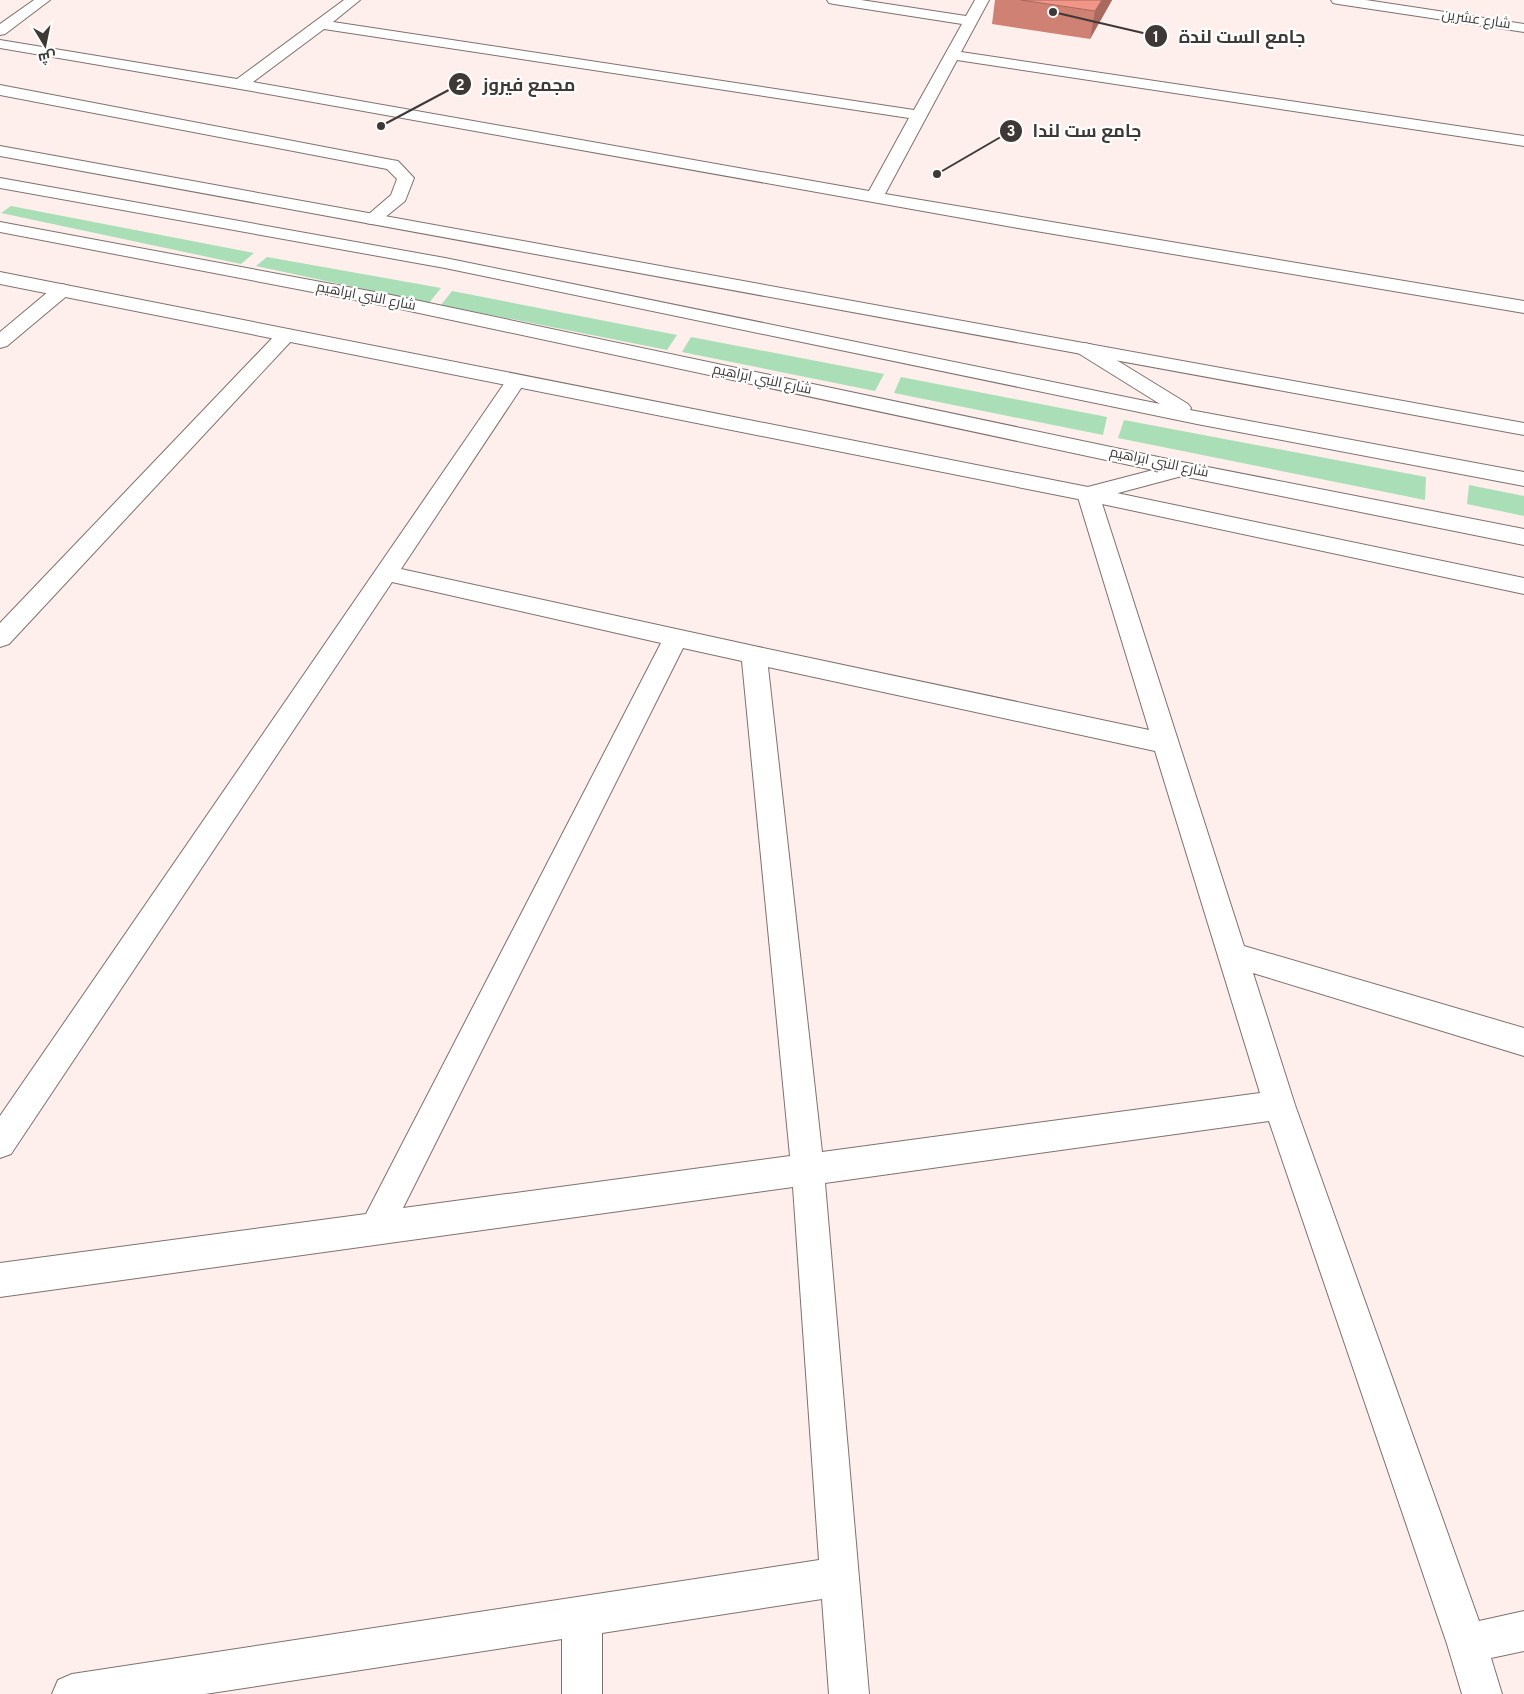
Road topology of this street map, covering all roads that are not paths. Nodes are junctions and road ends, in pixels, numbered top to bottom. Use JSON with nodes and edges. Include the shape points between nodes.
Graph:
{"nodes":[{"id":1,"x":43,"y":0,"type":"edge"},
{"id":2,"x":353,"y":0,"type":"edge"},
{"id":3,"x":834,"y":0,"type":"edge"},
{"id":4,"x":982,"y":0,"type":"edge"},
{"id":5,"x":1338,"y":0,"type":"edge"},
{"id":6,"x":969,"y":21,"type":"junction"},
{"id":7,"x":321,"y":24,"type":"junction"},
{"id":8,"x":1524,"y":28,"type":"edge"},
{"id":9,"x":0,"y":31,"type":"edge"},
{"id":10,"x":0,"y":44,"type":"edge"},
{"id":11,"x":951,"y":55,"type":"junction"},
{"id":12,"x":240,"y":84,"type":"junction"},
{"id":13,"x":0,"y":90,"type":"edge"},
{"id":14,"x":919,"y":115,"type":"junction"},
{"id":15,"x":1524,"y":141,"type":"edge"},
{"id":16,"x":0,"y":151,"type":"edge"},
{"id":17,"x":0,"y":168,"type":"edge"},
{"id":18,"x":0,"y":183,"type":"edge"},
{"id":19,"x":874,"y":198,"type":"junction"},
{"id":20,"x":372,"y":219,"type":"junction"},
{"id":21,"x":0,"y":227,"type":"edge"},
{"id":22,"x":0,"y":244,"type":"edge"},
{"id":23,"x":445,"y":263,"type":"junction"},
{"id":24,"x":0,"y":278,"type":"edge"},
{"id":25,"x":62,"y":290,"type":"junction"},
{"id":26,"x":391,"y":301,"type":"junction"},
{"id":27,"x":1524,"y":307,"type":"edge"},
{"id":28,"x":286,"y":335,"type":"junction"},
{"id":29,"x":0,"y":342,"type":"edge"},
{"id":30,"x":1085,"y":349,"type":"junction"},
{"id":31,"x":515,"y":382,"type":"junction"},
{"id":32,"x":1197,"y":418,"type":"junction"},
{"id":33,"x":1524,"y":429,"type":"edge"},
{"id":34,"x":1182,"y":468,"type":"junction"},
{"id":35,"x":1524,"y":479,"type":"edge"},
{"id":36,"x":1088,"y":494,"type":"junction"},
{"id":37,"x":1524,"y":536,"type":"edge"},
{"id":38,"x":385,"y":573,"type":"junction"},
{"id":39,"x":1524,"y":586,"type":"edge"},
{"id":40,"x":0,"y":638,"type":"edge"},
{"id":41,"x":676,"y":638,"type":"junction"},
{"id":42,"x":754,"y":655,"type":"junction"},
{"id":43,"x":1166,"y":743,"type":"junction"},
{"id":44,"x":1233,"y":955,"type":"junction"},
{"id":45,"x":1524,"y":1042,"type":"edge"},
{"id":46,"x":1280,"y":1105,"type":"junction"},
{"id":47,"x":0,"y":1144,"type":"edge"},
{"id":48,"x":808,"y":1169,"type":"junction"},
{"id":49,"x":376,"y":1228,"type":"junction"},
{"id":50,"x":0,"y":1280,"type":"edge"},
{"id":51,"x":839,"y":1577,"type":"junction"},
{"id":52,"x":582,"y":1616,"type":"junction"},
{"id":53,"x":1524,"y":1631,"type":"edge"},
{"id":54,"x":1467,"y":1644,"type":"junction"},
{"id":55,"x":72,"y":1694,"type":"edge"},
{"id":56,"x":582,"y":1694,"type":"edge"},
{"id":57,"x":849,"y":1694,"type":"edge"},
{"id":58,"x":1482,"y":1694,"type":"edge"}],
"edges":[{"from":1,"to":9,"type":"street"},
{"from":2,"to":7,"type":"street"},
{"from":3,"to":6,"type":"street"},
{"from":4,"to":6,"type":"street"},
{"from":5,"to":8,"type":"street","name":"شارع عشرين"},
{"from":6,"to":11,"type":"street"},
{"from":7,"to":12,"type":"street"},
{"from":7,"to":14,"type":"street"},
{"from":10,"to":12,"type":"street"},
{"from":11,"to":14,"type":"street"},
{"from":11,"to":15,"type":"street"},
{"from":12,"to":19,"type":"street"},
{"from":13,"to":20,"type":"street","via":[[392,165],[406,178],[399,197]]},
{"from":14,"to":19,"type":"street"},
{"from":16,"to":20,"type":"street"},
{"from":17,"to":23,"type":"street"},
{"from":18,"to":23,"type":"street"},
{"from":19,"to":27,"type":"street"},
{"from":20,"to":30,"type":"street"},
{"from":21,"to":26,"type":"street","name":"شارع النبي ابراهيم"},
{"from":22,"to":26,"type":"street","via":[[104,263]]},
{"from":23,"to":32,"type":"street"},
{"from":24,"to":25,"type":"street"},
{"from":25,"to":28,"type":"street"},
{"from":25,"to":29,"type":"street"},
{"from":26,"to":34,"type":"street","name":"شارع النبي ابراهيم"},
{"from":28,"to":31,"type":"street"},
{"from":28,"to":40,"type":"street"},
{"from":30,"to":32,"type":"street"},
{"from":30,"to":33,"type":"street"},
{"from":31,"to":36,"type":"street"},
{"from":31,"to":38,"type":"street"},
{"from":32,"to":35,"type":"street"},
{"from":34,"to":36,"type":"street"},
{"from":34,"to":37,"type":"street","name":"شارع النبي ابراهيم"},
{"from":36,"to":39,"type":"street"},
{"from":36,"to":43,"type":"street"},
{"from":38,"to":41,"type":"street"},
{"from":38,"to":47,"type":"street"},
{"from":41,"to":42,"type":"street"},
{"from":41,"to":49,"type":"street"},
{"from":42,"to":43,"type":"street"},
{"from":42,"to":48,"type":"street"},
{"from":43,"to":44,"type":"street"},
{"from":44,"to":45,"type":"street"},
{"from":44,"to":46,"type":"street"},
{"from":46,"to":48,"type":"street"},
{"from":46,"to":54,"type":"street"},
{"from":48,"to":49,"type":"street"},
{"from":48,"to":51,"type":"street"},
{"from":49,"to":50,"type":"street"},
{"from":51,"to":52,"type":"street"},
{"from":51,"to":57,"type":"street"},
{"from":52,"to":55,"type":"street"},
{"from":52,"to":56,"type":"street"},
{"from":53,"to":54,"type":"street"},
{"from":54,"to":58,"type":"street"}]}
